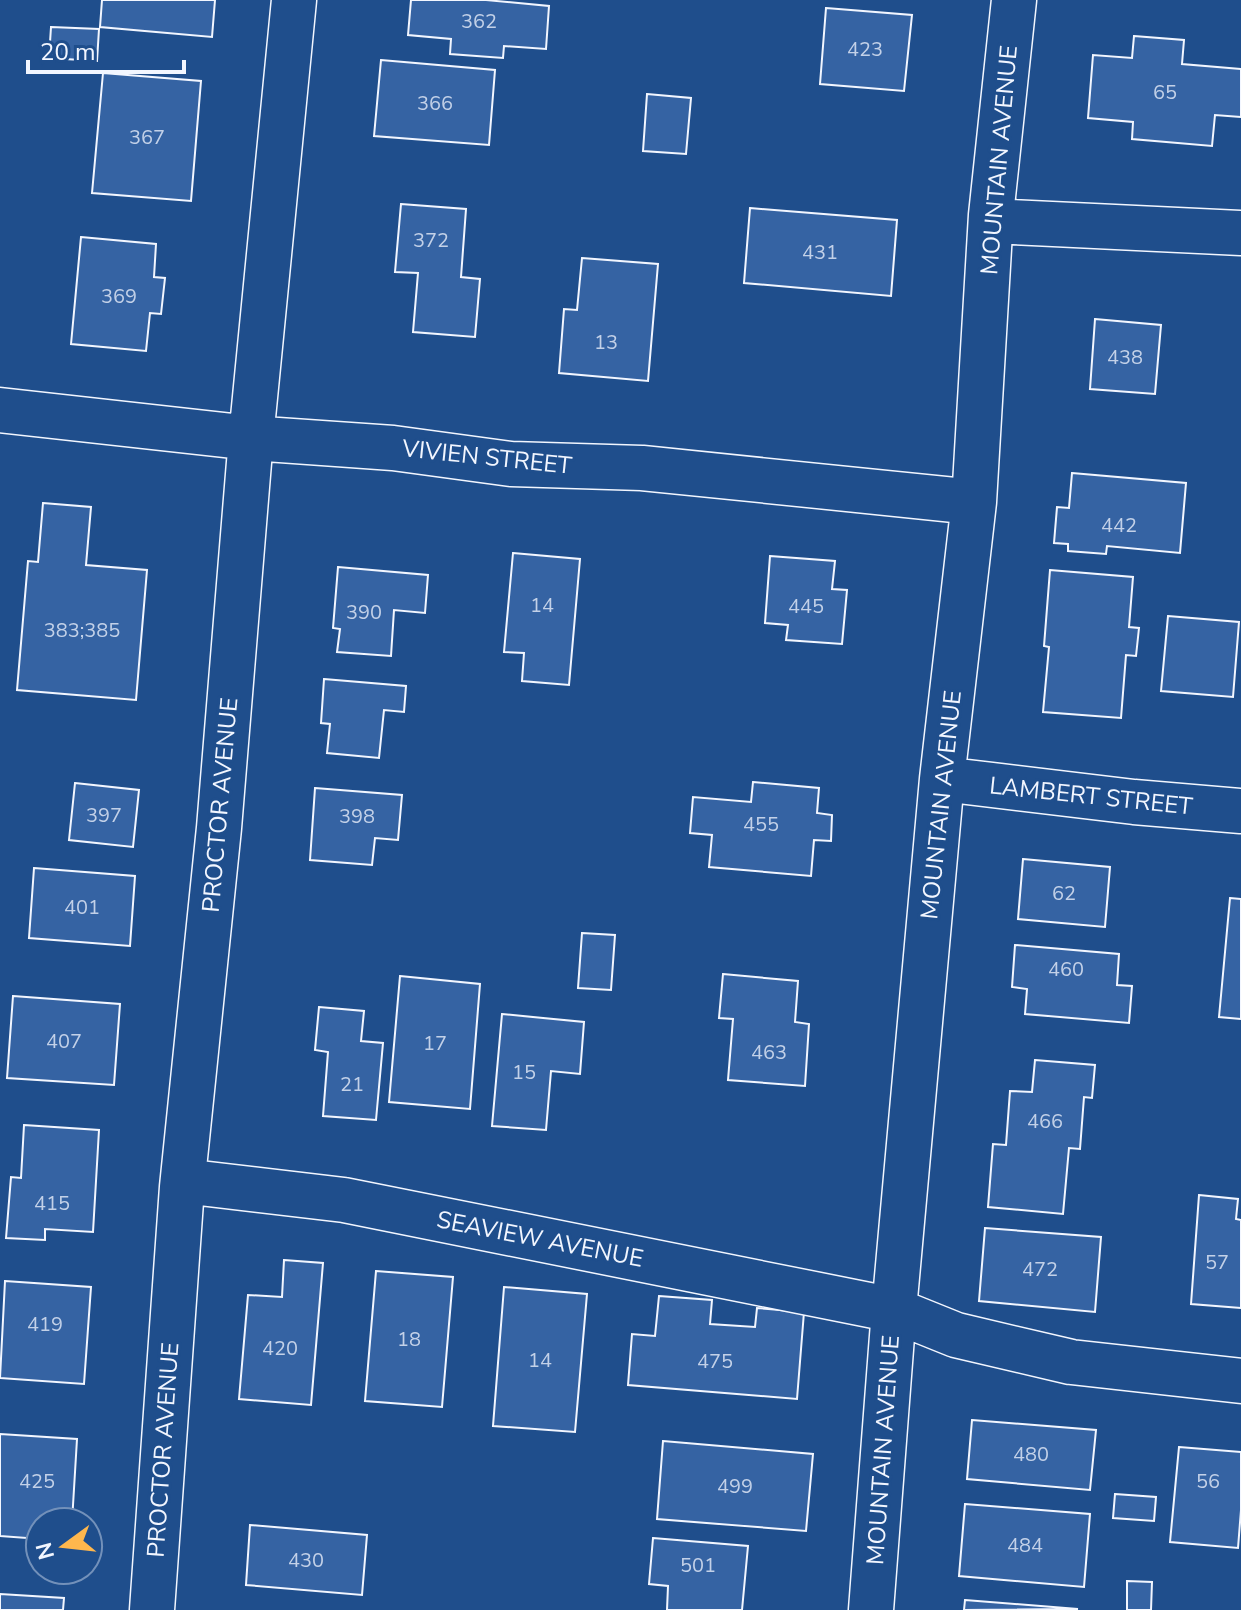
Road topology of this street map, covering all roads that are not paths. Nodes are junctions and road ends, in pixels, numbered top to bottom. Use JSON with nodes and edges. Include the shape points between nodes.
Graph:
{"nodes":[{"id":1,"x":294,"y":0,"type":"edge"},
{"id":2,"x":1014,"y":0,"type":"edge"},
{"id":3,"x":991,"y":221,"type":"junction"},
{"id":4,"x":1241,"y":233,"type":"edge"},
{"id":5,"x":0,"y":410,"type":"edge"},
{"id":6,"x":251,"y":438,"type":"junction"},
{"id":7,"x":974,"y":502,"type":"junction"},
{"id":8,"x":942,"y":779,"type":"junction"},
{"id":9,"x":1241,"y":811,"type":"edge"},
{"id":10,"x":183,"y":1181,"type":"junction"},
{"id":11,"x":894,"y":1310,"type":"junction"},
{"id":12,"x":1241,"y":1381,"type":"edge"},
{"id":13,"x":152,"y":1610,"type":"edge"},
{"id":14,"x":871,"y":1610,"type":"edge"}],
"edges":[{"from":1,"to":6,"type":"street","name":"PROCTOR AVENUE"},
{"from":2,"to":3,"type":"street","name":"MOUNTAIN AVENUE"},
{"from":3,"to":4,"type":"street"},
{"from":3,"to":7,"type":"street","name":"MOUNTAIN AVENUE"},
{"from":5,"to":6,"type":"street","name":"VIVIEN STREET"},
{"from":6,"to":7,"type":"street","name":"VIVIEN STREET","via":[[393,448],[511,464],[642,468]]},
{"from":6,"to":10,"type":"street","name":"PROCTOR AVENUE"},
{"from":7,"to":8,"type":"street","name":"MOUNTAIN AVENUE"},
{"from":8,"to":9,"type":"street","name":"LAMBERT STREET"},
{"from":8,"to":11,"type":"street","name":"MOUNTAIN AVENUE"},
{"from":10,"to":11,"type":"street","name":"SEAVIEW AVENUE","via":[[344,1200]]},
{"from":10,"to":13,"type":"street","name":"PROCTOR AVENUE"},
{"from":11,"to":12,"type":"street","name":"SEAVIEW AVENUE","via":[[956,1335],[1071,1362]]},
{"from":11,"to":14,"type":"street","name":"MOUNTAIN AVENUE"}]}
